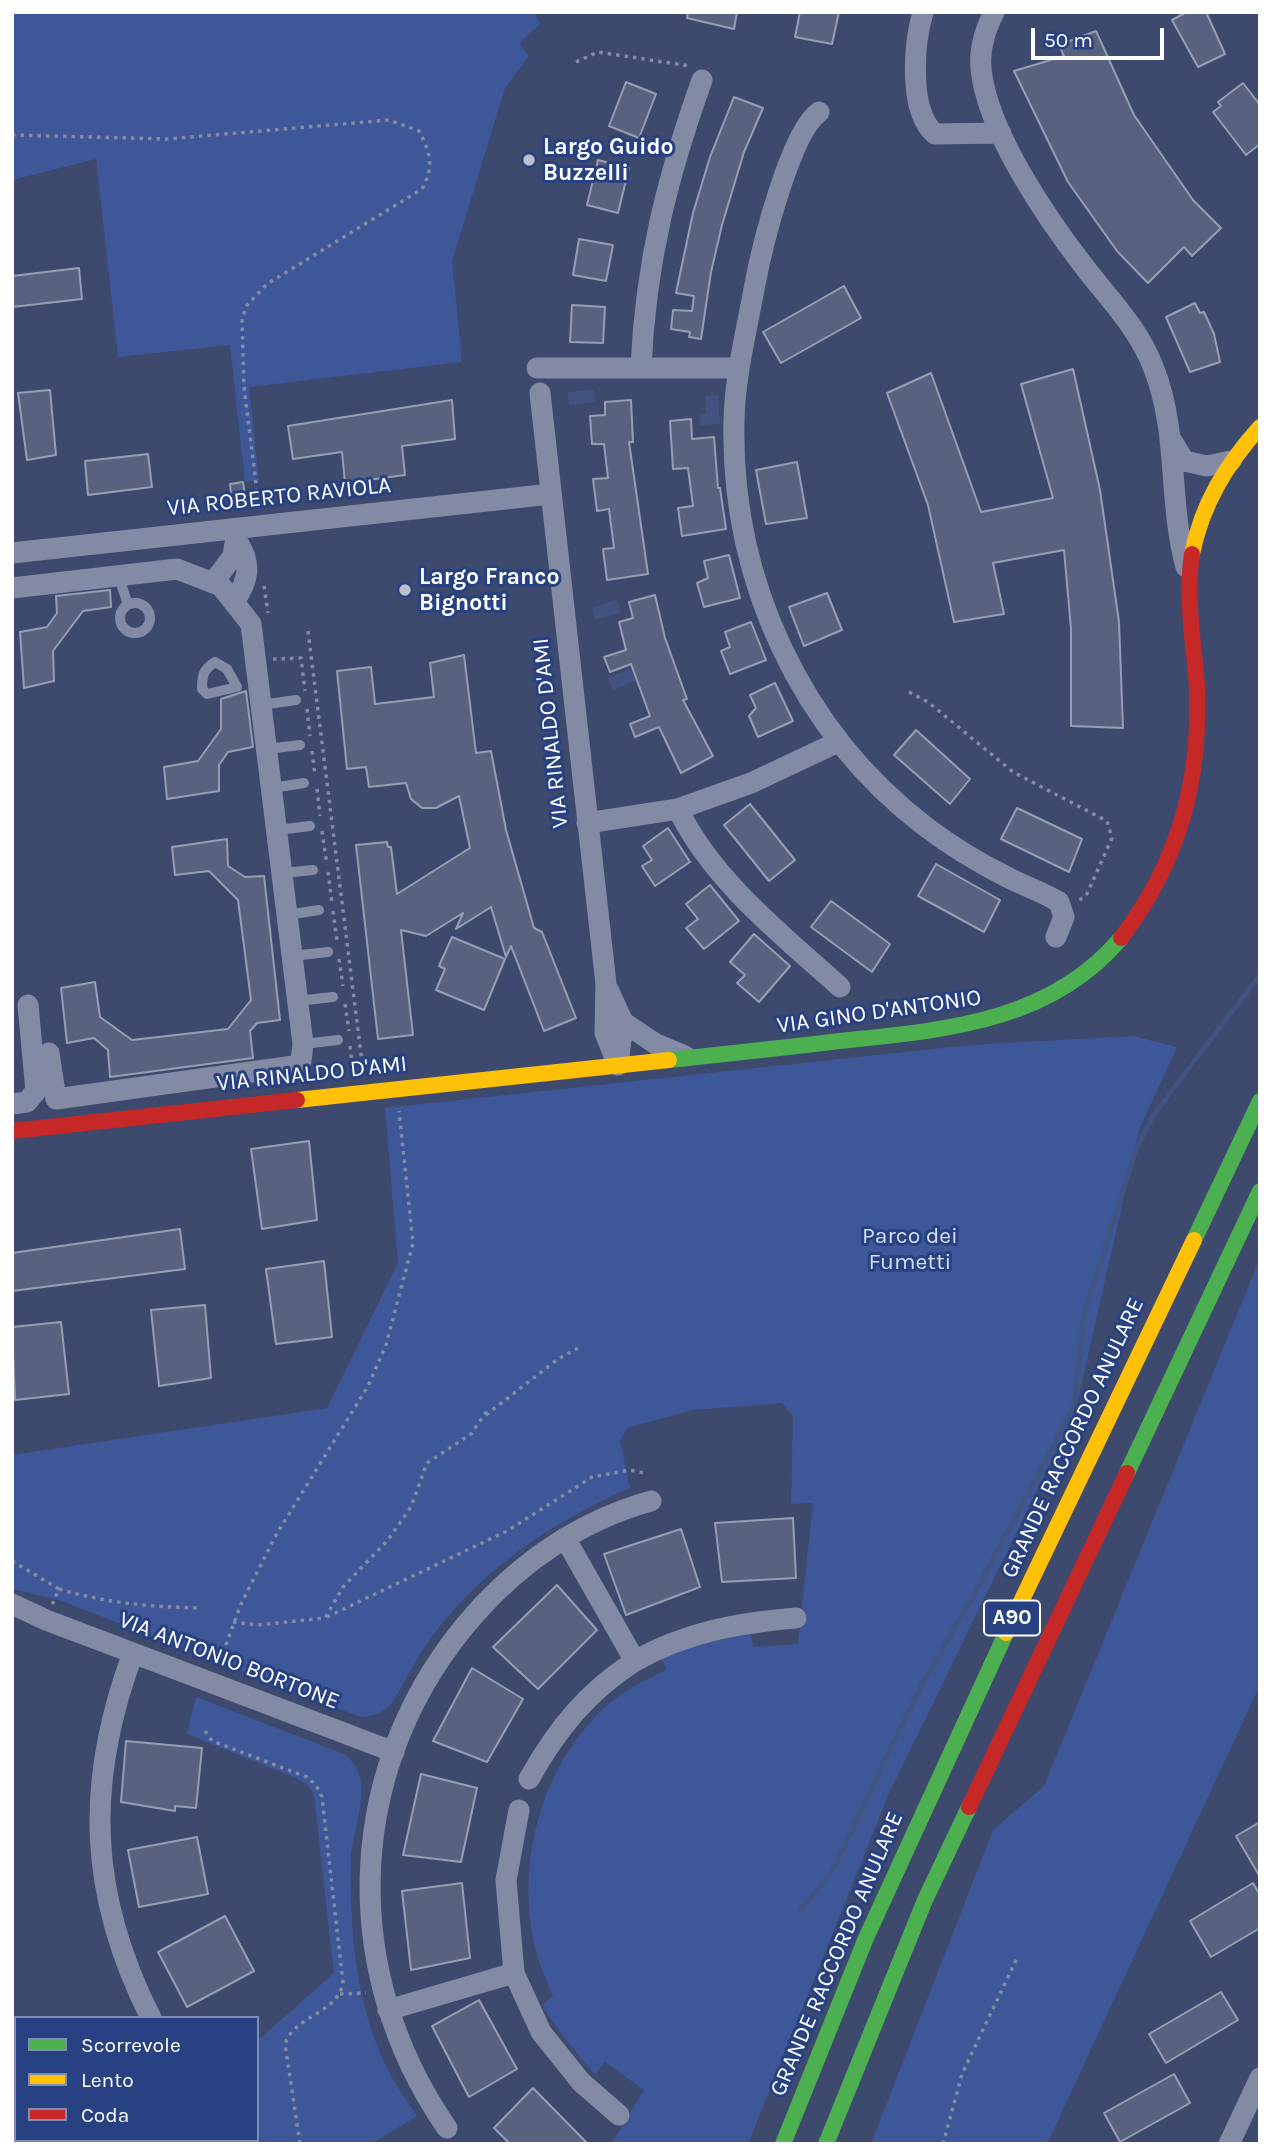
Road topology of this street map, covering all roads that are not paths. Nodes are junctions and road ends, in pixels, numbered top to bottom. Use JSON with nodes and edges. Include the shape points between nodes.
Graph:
{"nodes":[{"id":1,"x":923,"y":12,"type":"edge"},
{"id":2,"x":994,"y":12,"type":"edge"},
{"id":3,"x":702,"y":80,"type":"road end"},
{"id":4,"x":819,"y":112,"type":"dead end"},
{"id":5,"x":1001,"y":133,"type":"junction"},
{"id":6,"x":641,"y":366,"type":"junction"},
{"id":7,"x":537,"y":368,"type":"dead end"},
{"id":8,"x":739,"y":368,"type":"junction"},
{"id":9,"x":540,"y":393,"type":"dead end"},
{"id":10,"x":1260,"y":427,"type":"edge"},
{"id":11,"x":1172,"y":441,"type":"junction"},
{"id":12,"x":1184,"y":461,"type":"junction"},
{"id":13,"x":1231,"y":461,"type":"junction"},
{"id":14,"x":1174,"y":483,"type":"junction"},
{"id":15,"x":551,"y":494,"type":"junction"},
{"id":16,"x":1208,"y":501,"type":"junction"},
{"id":17,"x":237,"y":535,"type":"junction"},
{"id":18,"x":12,"y":553,"type":"edge"},
{"id":19,"x":118,"y":574,"type":"junction"},
{"id":20,"x":1189,"y":578,"type":"junction"},
{"id":21,"x":214,"y":583,"type":"junction"},
{"id":22,"x":12,"y":588,"type":"edge"},
{"id":23,"x":234,"y":602,"type":"junction"},
{"id":24,"x":128,"y":605,"type":"dead end"},
{"id":25,"x":237,"y":687,"type":"dead end"},
{"id":26,"x":260,"y":696,"type":"junction"},
{"id":27,"x":296,"y":701,"type":"dead end"},
{"id":28,"x":838,"y":741,"type":"junction"},
{"id":29,"x":300,"y":745,"type":"dead end"},
{"id":30,"x":267,"y":749,"type":"junction"},
{"id":31,"x":304,"y":783,"type":"dead end"},
{"id":32,"x":271,"y":788,"type":"junction"},
{"id":33,"x":678,"y":809,"type":"junction"},
{"id":34,"x":587,"y":823,"type":"junction"},
{"id":35,"x":310,"y":826,"type":"dead end"},
{"id":36,"x":277,"y":830,"type":"junction"},
{"id":37,"x":313,"y":870,"type":"dead end"},
{"id":38,"x":282,"y":873,"type":"junction"},
{"id":39,"x":319,"y":910,"type":"dead end"},
{"id":40,"x":287,"y":915,"type":"junction"},
{"id":41,"x":1056,"y":937,"type":"dead end"},
{"id":42,"x":328,"y":952,"type":"dead end"},
{"id":43,"x":292,"y":956,"type":"junction"},
{"id":44,"x":840,"y":987,"type":"dead end"},
{"id":45,"x":333,"y":997,"type":"dead end"},
{"id":46,"x":298,"y":1001,"type":"junction"},
{"id":47,"x":27,"y":1005,"type":"dead end"},
{"id":48,"x":614,"y":1023,"type":"junction"},
{"id":49,"x":338,"y":1040,"type":"dead end"},
{"id":50,"x":303,"y":1044,"type":"junction"},
{"id":51,"x":55,"y":1052,"type":"dead end"},
{"id":52,"x":691,"y":1058,"type":"junction"},
{"id":53,"x":618,"y":1065,"type":"junction"},
{"id":54,"x":575,"y":1069,"type":"junction"},
{"id":55,"x":1260,"y":1101,"type":"edge"},
{"id":56,"x":12,"y":1104,"type":"edge"},
{"id":57,"x":12,"y":1132,"type":"edge"},
{"id":58,"x":1260,"y":1191,"type":"edge"},
{"id":59,"x":650,"y":1501,"type":"dead end"},
{"id":60,"x":565,"y":1538,"type":"junction"},
{"id":61,"x":12,"y":1604,"type":"edge"},
{"id":62,"x":12,"y":1615,"type":"edge"},
{"id":63,"x":796,"y":1618,"type":"dead end"},
{"id":64,"x":46,"y":1620,"type":"junction"},
{"id":65,"x":133,"y":1653,"type":"junction"},
{"id":66,"x":635,"y":1661,"type":"junction"},
{"id":67,"x":394,"y":1752,"type":"junction"},
{"id":68,"x":528,"y":1779,"type":"dead end"},
{"id":69,"x":519,"y":1810,"type":"dead end"},
{"id":70,"x":514,"y":1973,"type":"junction"},
{"id":71,"x":386,"y":2002,"type":"junction"},
{"id":72,"x":150,"y":2016,"type":"edge"},
{"id":73,"x":1260,"y":2078,"type":"edge"},
{"id":74,"x":619,"y":2115,"type":"dead end"},
{"id":75,"x":447,"y":2128,"type":"dead end"},
{"id":76,"x":783,"y":2144,"type":"edge"},
{"id":77,"x":826,"y":2144,"type":"edge"},
{"id":78,"x":1229,"y":2144,"type":"edge"}],
"edges":[{"from":1,"to":5,"type":"street","via":[[915,73],[932,131]]},
{"from":2,"to":5,"type":"street","via":[[980,60]]},
{"from":3,"to":6,"type":"street","via":[[664,196],[647,286]]},
{"from":4,"to":8,"type":"street","via":[[811,117],[800,140],[768,228]]},
{"from":5,"to":11,"type":"street","via":[[1056,228],[1140,339],[1158,379]]},
{"from":6,"to":7,"type":"street"},
{"from":6,"to":8,"type":"street"},
{"from":8,"to":28,"type":"street","via":[[734,418],[736,474],[752,570],[780,648]]},
{"from":9,"to":15,"type":"street","name":"VIA RINALDO D'AMI"},
{"from":10,"to":13,"type":"main road","name":"VIA GINO D'ANTONIO"},
{"from":11,"to":12,"type":"street"},
{"from":11,"to":14,"type":"street"},
{"from":12,"to":13,"type":"street","via":[[1207,466]]},
{"from":12,"to":16,"type":"street"},
{"from":13,"to":16,"type":"main road","name":"VIA GINO D'ANTONIO"},
{"from":14,"to":16,"type":"street","via":[[1187,495]]},
{"from":14,"to":20,"type":"street"},
{"from":15,"to":17,"type":"street","name":"VIA ROBERTO RAVIOLA","via":[[262,526]]},
{"from":15,"to":34,"type":"street","name":"VIA RINALDO D'AMI"},
{"from":16,"to":20,"type":"main road","name":"VIA GINO D'ANTONIO","via":[[1193,546]]},
{"from":17,"to":18,"type":"street","name":"VIA ROBERTO RAVIOLA"},
{"from":17,"to":21,"type":"street","via":[[226,569]]},
{"from":17,"to":23,"type":"street","via":[[247,555],[248,574]]},
{"from":19,"to":21,"type":"street","via":[[177,569]]},
{"from":19,"to":22,"type":"street"},
{"from":19,"to":24,"type":"lane"},
{"from":20,"to":52,"type":"main road","name":"VIA GINO D'ANTONIO","via":[[1197,696],[1191,800],[1178,844],[1155,891],[1107,953],[1042,999],[983,1023]]},
{"from":21,"to":23,"type":"street"},
{"from":23,"to":26,"type":"street","via":[[251,624]]},
{"from":25,"to":26,"type":"lane"},
{"from":26,"to":27,"type":"lane"},
{"from":26,"to":30,"type":"street"},
{"from":28,"to":33,"type":"street","via":[[751,783]]},
{"from":28,"to":41,"type":"street","via":[[891,798],[927,827],[990,869],[1055,899],[1063,907]]},
{"from":29,"to":30,"type":"lane"},
{"from":30,"to":32,"type":"street"},
{"from":31,"to":32,"type":"lane"},
{"from":32,"to":36,"type":"street"},
{"from":33,"to":34,"type":"street"},
{"from":33,"to":44,"type":"street","via":[[727,879]]},
{"from":34,"to":48,"type":"street","name":"VIA RINALDO D'AMI"},
{"from":35,"to":36,"type":"lane"},
{"from":36,"to":38,"type":"street"},
{"from":37,"to":38,"type":"lane"},
{"from":38,"to":40,"type":"street"},
{"from":39,"to":40,"type":"lane"},
{"from":40,"to":43,"type":"street"},
{"from":42,"to":43,"type":"lane"},
{"from":43,"to":46,"type":"street"},
{"from":45,"to":46,"type":"lane"},
{"from":46,"to":50,"type":"street"},
{"from":47,"to":56,"type":"street","via":[[36,1091],[27,1102]]},
{"from":48,"to":52,"type":"street"},
{"from":48,"to":53,"type":"street","name":"VIA RINALDO D'AMI","via":[[606,1038]]},
{"from":48,"to":54,"type":"street","name":"VIA RINALDO D'AMI"},
{"from":49,"to":50,"type":"lane"},
{"from":50,"to":51,"type":"street","via":[[301,1061],[294,1066],[68,1097]]},
{"from":52,"to":53,"type":"main road","name":"VIA GINO D'ANTONIO"},
{"from":53,"to":54,"type":"main road","name":"VIA RINALDO D'AMI"},
{"from":54,"to":57,"type":"main road","name":"VIA RINALDO D'AMI"},
{"from":55,"to":76,"type":"main road","name":"GRANDE RACCORDO ANULARE","number":"A90","via":[[932,1789]]},
{"from":58,"to":77,"type":"main road","number":"A90","via":[[936,1876]]},
{"from":59,"to":60,"type":"street"},
{"from":60,"to":66,"type":"street"},
{"from":60,"to":67,"type":"street","via":[[508,1581],[456,1637],[423,1687]]},
{"from":61,"to":64,"type":"street","name":"VIA ANTONIO BORTONE"},
{"from":62,"to":64,"type":"street","name":"VIA ANTONIO BORTONE"},
{"from":63,"to":66,"type":"street","via":[[718,1628],[673,1641]]},
{"from":64,"to":65,"type":"street","name":"VIA ANTONIO BORTONE"},
{"from":65,"to":67,"type":"street","name":"VIA ANTONIO BORTONE"},
{"from":65,"to":72,"type":"street","via":[[105,1742],[100,1840],[117,1939]]},
{"from":66,"to":68,"type":"street","via":[[577,1706]]},
{"from":67,"to":71,"type":"street","via":[[377,1807],[369,1871],[372,1937]]},
{"from":69,"to":70,"type":"street","via":[[506,1880]]},
{"from":70,"to":71,"type":"street"},
{"from":70,"to":74,"type":"street","via":[[541,2032],[581,2082]]},
{"from":71,"to":75,"type":"street","via":[[415,2076]]},
{"from":73,"to":78,"type":"street"}]}
